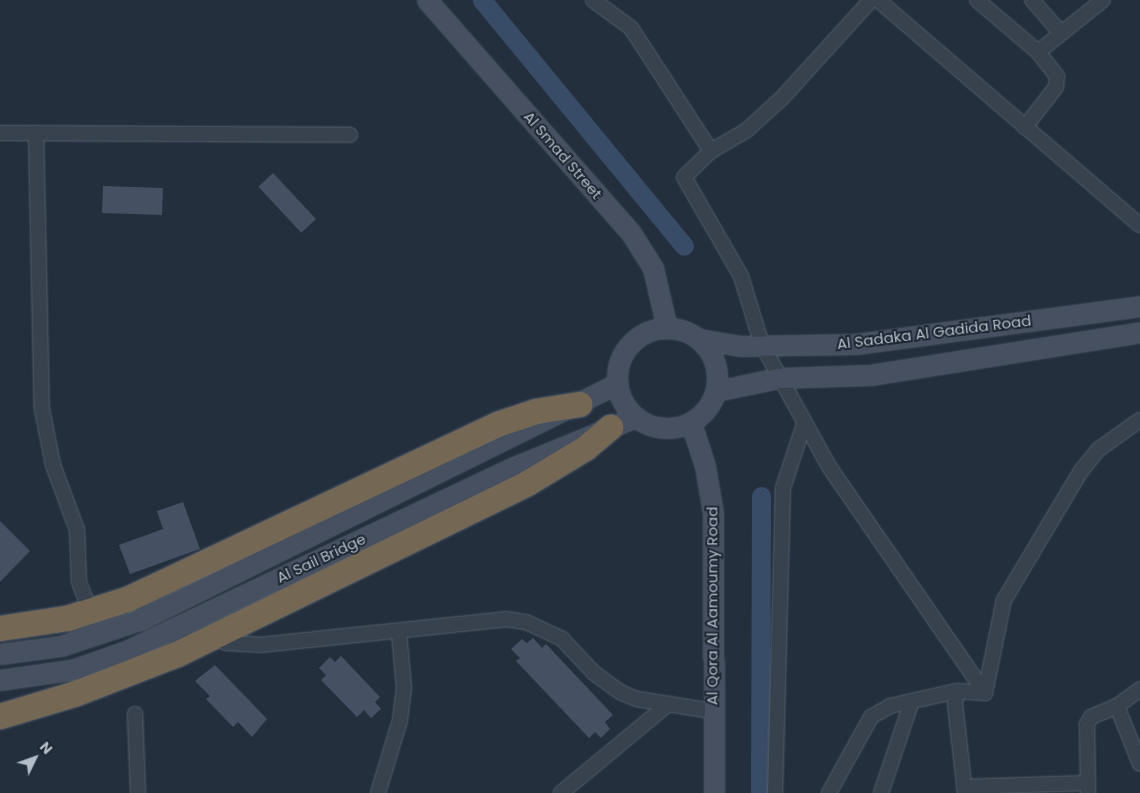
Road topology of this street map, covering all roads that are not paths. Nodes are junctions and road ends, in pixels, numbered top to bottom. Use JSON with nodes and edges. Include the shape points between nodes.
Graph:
{"nodes":[{"id":1,"x":427,"y":0,"type":"edge"},
{"id":2,"x":593,"y":0,"type":"edge"},
{"id":3,"x":871,"y":0,"type":"edge"},
{"id":4,"x":878,"y":0,"type":"edge"},
{"id":5,"x":977,"y":0,"type":"edge"},
{"id":6,"x":1032,"y":0,"type":"edge"},
{"id":7,"x":1103,"y":0,"type":"edge"},
{"id":8,"x":1061,"y":33,"type":"junction"},
{"id":9,"x":1038,"y":52,"type":"junction"},
{"id":10,"x":1025,"y":127,"type":"junction"},
{"id":11,"x":0,"y":133,"type":"edge"},
{"id":12,"x":36,"y":133,"type":"junction"},
{"id":13,"x":350,"y":135,"type":"dead end"},
{"id":14,"x":711,"y":151,"type":"junction"},
{"id":15,"x":1140,"y":225,"type":"edge"},
{"id":16,"x":1140,"y":306,"type":"edge"},
{"id":17,"x":667,"y":328,"type":"junction"},
{"id":18,"x":1140,"y":332,"type":"edge"},
{"id":19,"x":698,"y":339,"type":"junction"},
{"id":20,"x":762,"y":345,"type":"junction"},
{"id":21,"x":778,"y":378,"type":"junction"},
{"id":22,"x":618,"y":383,"type":"junction"},
{"id":23,"x":716,"y":392,"type":"junction"},
{"id":24,"x":579,"y":404,"type":"junction"},
{"id":25,"x":636,"y":417,"type":"junction"},
{"id":26,"x":1140,"y":420,"type":"edge"},
{"id":27,"x":691,"y":422,"type":"junction"},
{"id":28,"x":804,"y":424,"type":"junction"},
{"id":29,"x":610,"y":427,"type":"junction"},
{"id":30,"x":90,"y":612,"type":"junction"},
{"id":31,"x":0,"y":628,"type":"edge"},
{"id":32,"x":399,"y":632,"type":"junction"},
{"id":33,"x":211,"y":636,"type":"junction"},
{"id":34,"x":0,"y":654,"type":"edge"},
{"id":35,"x":0,"y":680,"type":"edge"},
{"id":36,"x":1140,"y":688,"type":"edge"},
{"id":37,"x":957,"y":691,"type":"junction"},
{"id":38,"x":985,"y":693,"type":"junction"},
{"id":39,"x":912,"y":701,"type":"junction"},
{"id":40,"x":667,"y":705,"type":"junction"},
{"id":41,"x":1117,"y":706,"type":"junction"},
{"id":42,"x":712,"y":711,"type":"junction"},
{"id":43,"x":135,"y":714,"type":"dead end"},
{"id":44,"x":0,"y":716,"type":"edge"},
{"id":45,"x":1140,"y":764,"type":"edge"},
{"id":46,"x":1088,"y":788,"type":"edge"},
{"id":47,"x":965,"y":790,"type":"edge"},
{"id":48,"x":138,"y":793,"type":"edge"},
{"id":49,"x":378,"y":793,"type":"edge"},
{"id":50,"x":561,"y":793,"type":"edge"},
{"id":51,"x":714,"y":793,"type":"edge"},
{"id":52,"x":775,"y":793,"type":"edge"},
{"id":53,"x":829,"y":793,"type":"edge"},
{"id":54,"x":881,"y":793,"type":"edge"}],
"edges":[{"from":1,"to":17,"type":"street","name":"Al Smad Street","via":[[631,233],[653,268]]},
{"from":2,"to":14,"type":"street","via":[[631,28]]},
{"from":3,"to":14,"type":"street","via":[[782,98],[747,130]]},
{"from":4,"to":10,"type":"street"},
{"from":5,"to":9,"type":"street"},
{"from":6,"to":8,"type":"street"},
{"from":7,"to":8,"type":"street"},
{"from":8,"to":9,"type":"street"},
{"from":9,"to":10,"type":"street","via":[[1054,69],[1058,80]]},
{"from":10,"to":15,"type":"street"},
{"from":11,"to":12,"type":"street"},
{"from":12,"to":13,"type":"street"},
{"from":12,"to":30,"type":"street","via":[[42,409],[53,465],[77,530],[78,582]]},
{"from":14,"to":20,"type":"street","via":[[684,177],[741,276]]},
{"from":16,"to":20,"type":"street","name":"Al Sadaka Al Gadida Road","via":[[856,344]]},
{"from":17,"to":19,"type":"street","via":[[684,331]]},
{"from":17,"to":22,"type":"street","via":[[651,331],[631,345],[619,366]]},
{"from":18,"to":21,"type":"street","name":"Al Sadaka Al Gadida Road","via":[[870,375]]},
{"from":19,"to":20,"type":"street","name":"Al Sadaka Al Gadida Road","via":[[741,346]]},
{"from":19,"to":23,"type":"street","via":[[715,363]]},
{"from":20,"to":21,"type":"street"},
{"from":21,"to":23,"type":"street","name":"Al Sadaka Al Gadida Road"},
{"from":21,"to":28,"type":"street"},
{"from":22,"to":24,"type":"street","name":"Al Sail Bridge"},
{"from":22,"to":25,"type":"street","via":[[624,402]]},
{"from":23,"to":27,"type":"street","via":[[706,409]]},
{"from":24,"to":30,"type":"highway","via":[[536,411],[497,424],[152,588]]},
{"from":24,"to":34,"type":"street","name":"Al Sail Bridge","via":[[142,619],[61,646]]},
{"from":25,"to":27,"type":"street","via":[[663,428]]},
{"from":25,"to":29,"type":"street","name":"Al Sail Bridge"},
{"from":26,"to":38,"type":"street","via":[[1099,449],[1080,471],[1004,600]]},
{"from":27,"to":42,"type":"street","name":"Al Qora Al Aamoumy Road","via":[[705,466],[713,512]]},
{"from":28,"to":38,"type":"street","via":[[850,501],[934,615]]},
{"from":28,"to":52,"type":"street","via":[[783,488]]},
{"from":29,"to":33,"type":"highway","via":[[585,448],[528,483]]},
{"from":29,"to":35,"type":"street","name":"Al Sail Bridge","via":[[498,474],[126,651],[74,669]]},
{"from":30,"to":31,"type":"highway"},
{"from":32,"to":33,"type":"street","via":[[243,646]]},
{"from":32,"to":40,"type":"street","via":[[506,619],[526,622],[562,639],[594,673],[622,693]]},
{"from":32,"to":49,"type":"street","via":[[404,688],[400,720]]},
{"from":33,"to":44,"type":"highway","via":[[110,681]]},
{"from":36,"to":41,"type":"street"},
{"from":37,"to":38,"type":"street"},
{"from":37,"to":39,"type":"street"},
{"from":37,"to":47,"type":"street","via":[[955,704]]},
{"from":39,"to":53,"type":"street","via":[[890,706],[872,717]]},
{"from":39,"to":54,"type":"street"},
{"from":40,"to":42,"type":"street"},
{"from":40,"to":50,"type":"street"},
{"from":41,"to":45,"type":"street"},
{"from":41,"to":46,"type":"street","via":[[1091,717],[1087,724]]},
{"from":42,"to":51,"type":"street","name":"Al Qora Al Aamoumy Road"},
{"from":43,"to":48,"type":"street"},
{"from":46,"to":47,"type":"street"}]}
